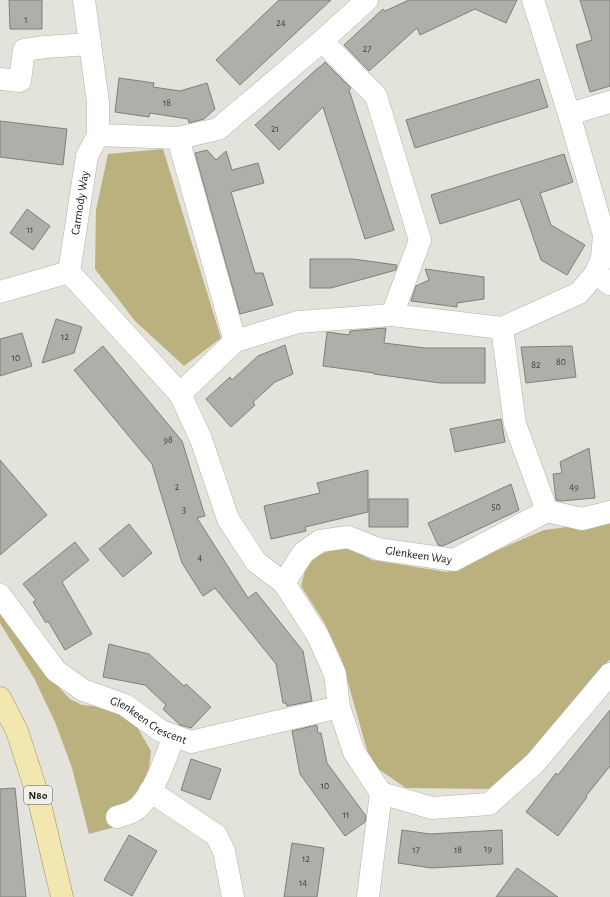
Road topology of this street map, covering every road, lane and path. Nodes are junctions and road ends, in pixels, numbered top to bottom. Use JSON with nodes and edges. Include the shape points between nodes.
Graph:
{"nodes":[{"id":1,"x":84,"y":0,"type":"edge"},
{"id":2,"x":367,"y":0,"type":"edge"},
{"id":3,"x":533,"y":0,"type":"edge"},
{"id":4,"x":322,"y":41,"type":"junction"},
{"id":5,"x":90,"y":44,"type":"junction"},
{"id":6,"x":0,"y":79,"type":"edge"},
{"id":7,"x":610,"y":102,"type":"edge"},
{"id":8,"x":569,"y":114,"type":"junction"},
{"id":9,"x":98,"y":135,"type":"junction"},
{"id":10,"x":178,"y":138,"type":"junction"},
{"id":11,"x":69,"y":272,"type":"junction"},
{"id":12,"x":603,"y":278,"type":"edge"},
{"id":13,"x":0,"y":292,"type":"edge"},
{"id":14,"x":392,"y":315,"type":"junction"},
{"id":15,"x":502,"y":328,"type":"junction"},
{"id":16,"x":235,"y":341,"type":"junction"},
{"id":17,"x":180,"y":394,"type":"junction"},
{"id":18,"x":548,"y":511,"type":"junction"},
{"id":19,"x":610,"y":512,"type":"edge"},
{"id":20,"x":284,"y":583,"type":"junction"},
{"id":21,"x":0,"y":595,"type":"edge"},
{"id":22,"x":610,"y":674,"type":"edge"},
{"id":23,"x":0,"y":698,"type":"edge"},
{"id":24,"x":339,"y":707,"type":"junction"},
{"id":25,"x":174,"y":736,"type":"junction"},
{"id":26,"x":150,"y":791,"type":"junction"},
{"id":27,"x":381,"y":793,"type":"junction"},
{"id":28,"x":117,"y":817,"type":"dead end"},
{"id":29,"x":62,"y":897,"type":"edge"},
{"id":30,"x":233,"y":897,"type":"edge"},
{"id":31,"x":368,"y":897,"type":"edge"}],
"edges":[{"from":1,"to":5,"type":"street"},
{"from":2,"to":4,"type":"street"},
{"from":3,"to":8,"type":"street"},
{"from":4,"to":10,"type":"street","via":[[218,129]]},
{"from":4,"to":14,"type":"street","via":[[376,96],[420,240]]},
{"from":5,"to":6,"type":"street","via":[[24,50],[20,81]]},
{"from":5,"to":9,"type":"street","via":[[98,102]]},
{"from":7,"to":8,"type":"street"},
{"from":8,"to":12,"type":"street","via":[[604,235]]},
{"from":9,"to":10,"type":"street"},
{"from":9,"to":11,"type":"street","name":"Carmody Way","via":[[87,156]]},
{"from":10,"to":16,"type":"street"},
{"from":11,"to":13,"type":"street"},
{"from":11,"to":17,"type":"street"},
{"from":12,"to":15,"type":"street","via":[[579,293]]},
{"from":14,"to":15,"type":"street"},
{"from":14,"to":16,"type":"street","via":[[298,322]]},
{"from":15,"to":18,"type":"street","via":[[515,424]]},
{"from":16,"to":17,"type":"street"},
{"from":17,"to":20,"type":"street","via":[[201,440],[228,519],[256,562]]},
{"from":18,"to":19,"type":"street","via":[[582,519]]},
{"from":18,"to":20,"type":"street","name":"Glenkeen Way","via":[[454,560],[378,549],[348,537],[320,541],[304,553]]},
{"from":20,"to":24,"type":"street","via":[[318,636],[335,674]]},
{"from":21,"to":25,"type":"street","name":"Glenkeen Crescent","via":[[56,670],[83,690],[125,705],[161,731]]},
{"from":22,"to":27,"type":"street","via":[[535,763],[489,804],[432,808]]},
{"from":23,"to":29,"type":"main road","number":"N80","via":[[17,731],[38,796]]},
{"from":24,"to":25,"type":"street","name":"Glenkeen Crescent","via":[[191,742]]},
{"from":24,"to":27,"type":"street","via":[[354,752]]},
{"from":25,"to":26,"type":"street"},
{"from":26,"to":28,"type":"street","via":[[143,803],[132,812]]},
{"from":26,"to":30,"type":"street","via":[[216,836],[224,851]]},
{"from":27,"to":31,"type":"street"}]}
